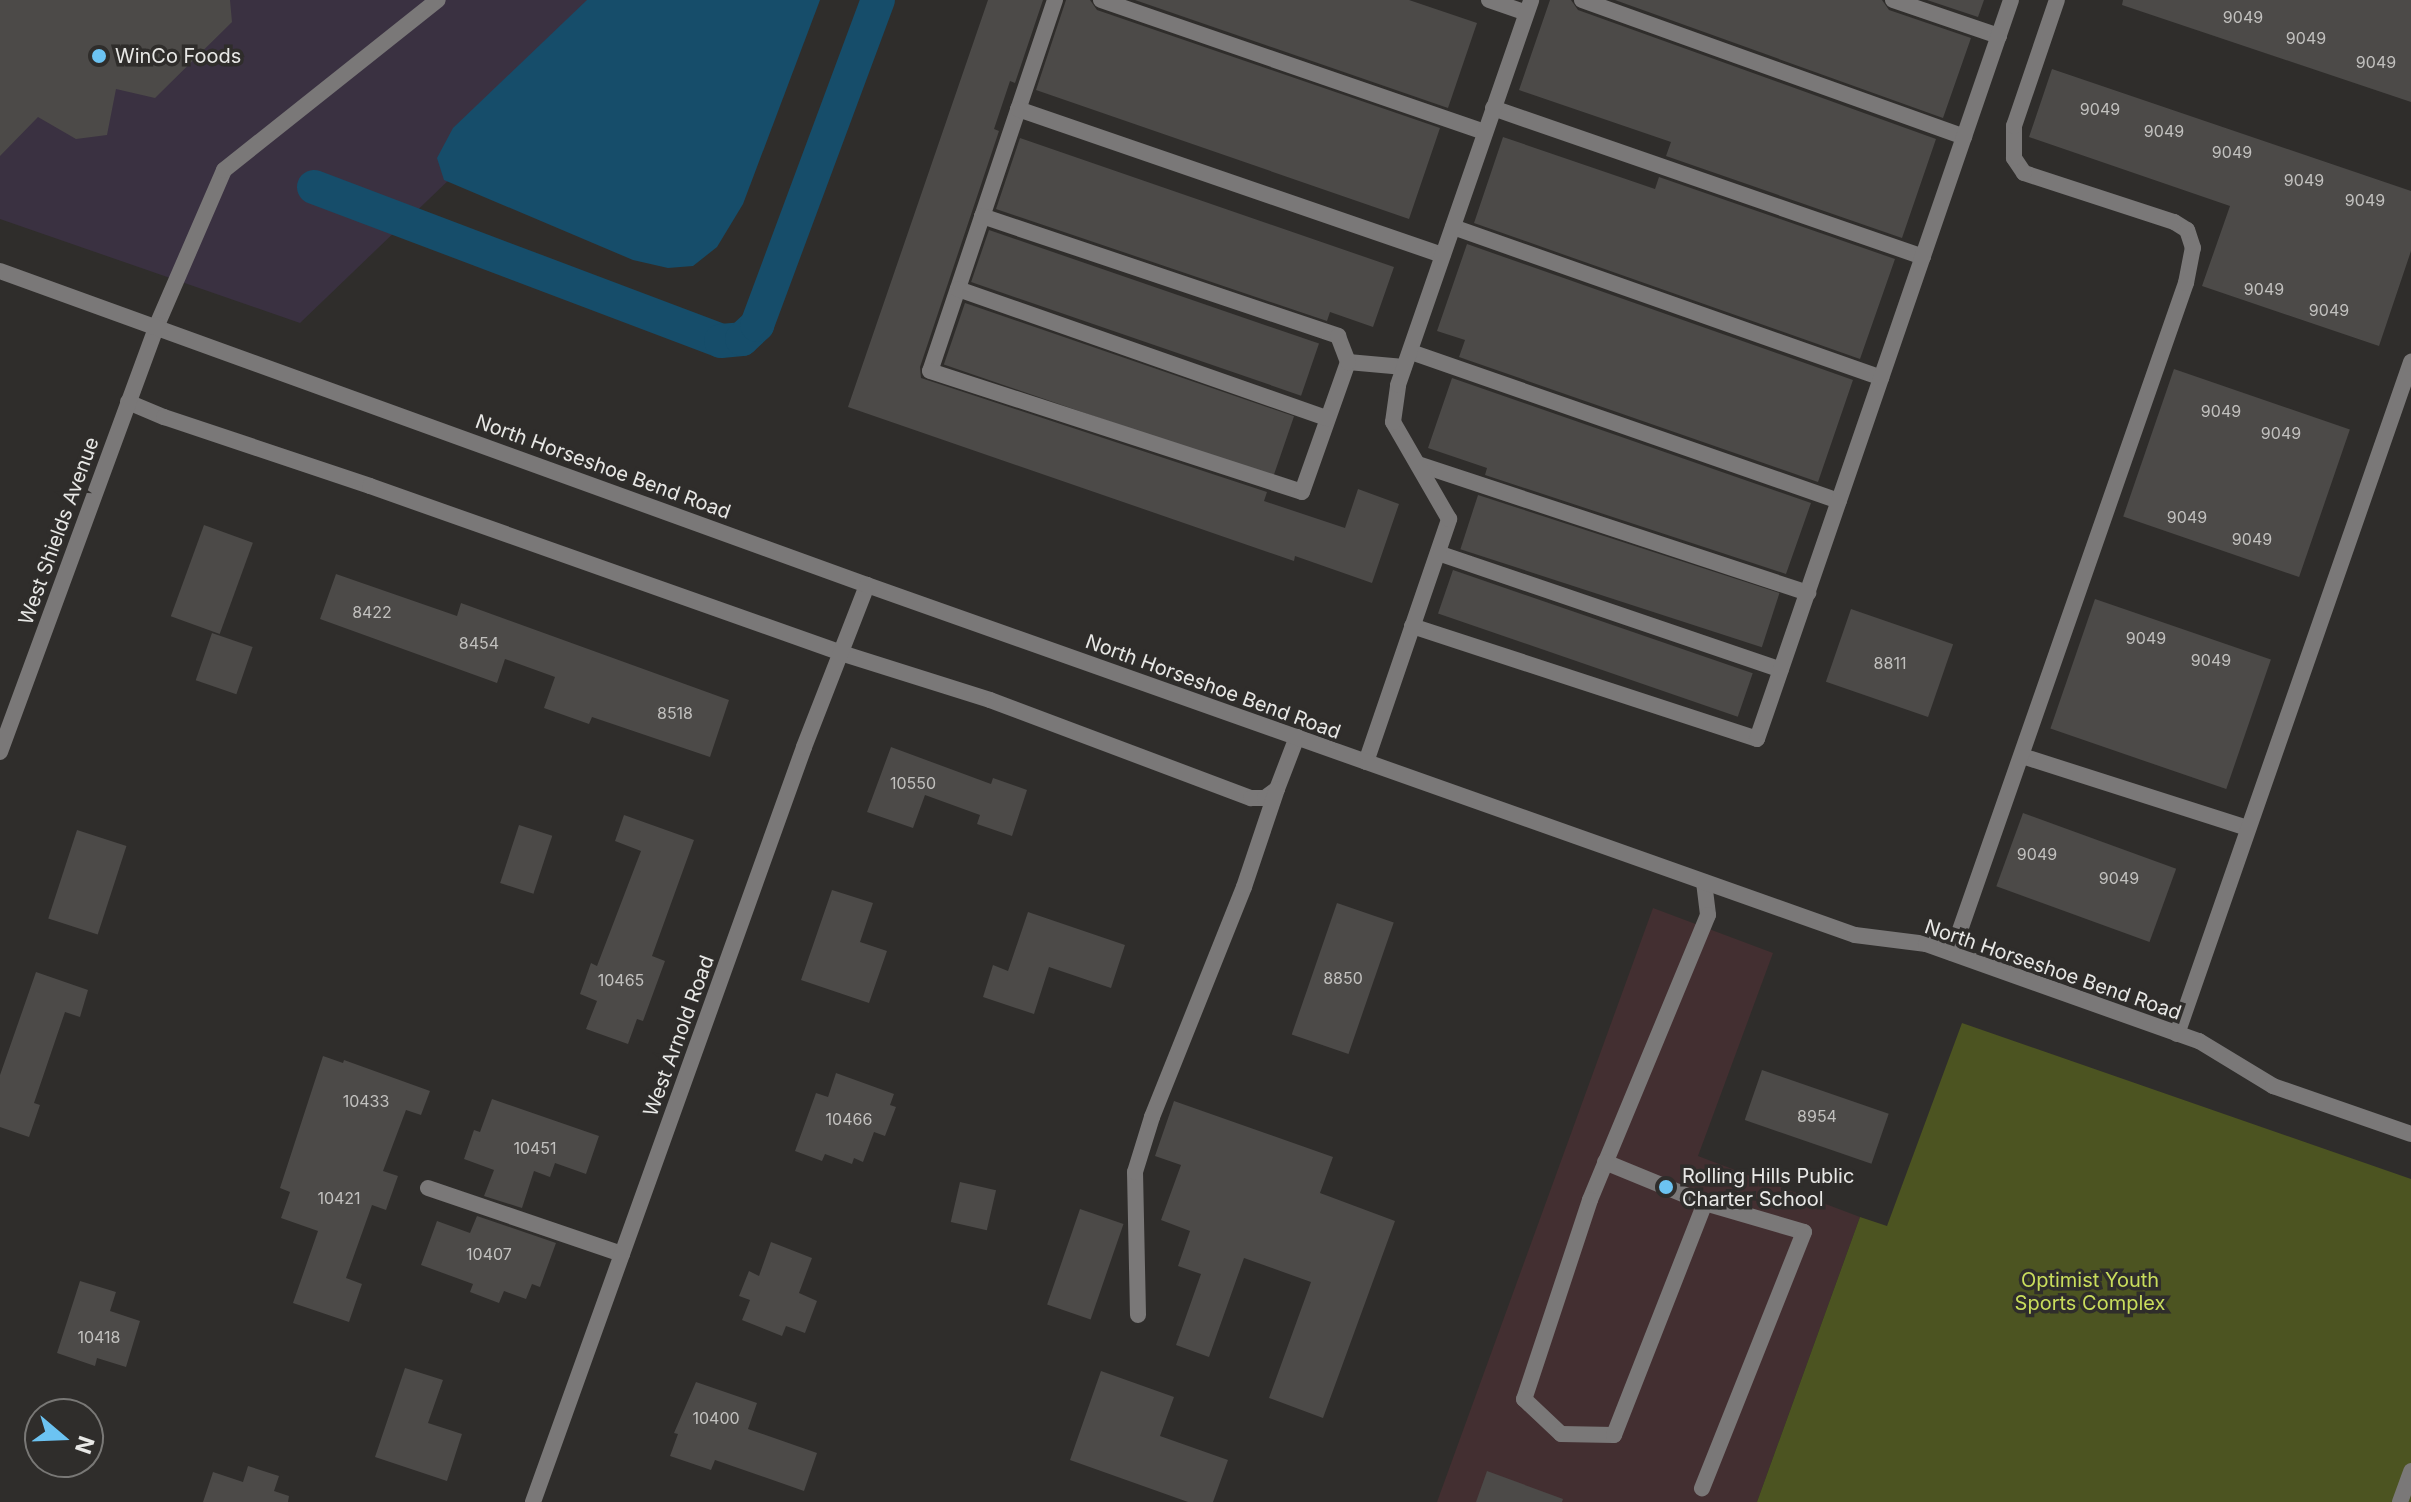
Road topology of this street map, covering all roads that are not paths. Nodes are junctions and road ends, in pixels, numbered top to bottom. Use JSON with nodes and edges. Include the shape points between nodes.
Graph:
{"nodes":[{"id":1,"x":438,"y":0,"type":"edge"},
{"id":2,"x":1055,"y":0,"type":"edge"},
{"id":3,"x":1101,"y":0,"type":"edge"},
{"id":4,"x":1489,"y":0,"type":"edge"},
{"id":5,"x":1582,"y":0,"type":"edge"},
{"id":6,"x":1893,"y":0,"type":"edge"},
{"id":7,"x":2011,"y":0,"type":"edge"},
{"id":8,"x":2057,"y":0,"type":"edge"},
{"id":9,"x":1528,"y":6,"type":"edge"},
{"id":10,"x":1999,"y":36,"type":"junction"},
{"id":11,"x":1493,"y":108,"type":"junction"},
{"id":12,"x":1018,"y":109,"type":"junction"},
{"id":13,"x":1485,"y":132,"type":"junction"},
{"id":14,"x":1964,"y":137,"type":"junction"},
{"id":15,"x":982,"y":216,"type":"junction"},
{"id":16,"x":1453,"y":227,"type":"junction"},
{"id":17,"x":1443,"y":255,"type":"junction"},
{"id":18,"x":1923,"y":257,"type":"junction"},
{"id":19,"x":0,"y":271,"type":"edge"},
{"id":20,"x":958,"y":289,"type":"junction"},
{"id":21,"x":157,"y":325,"type":"junction"},
{"id":22,"x":1407,"y":360,"type":"junction"},
{"id":23,"x":1348,"y":362,"type":"junction"},
{"id":24,"x":2411,"y":362,"type":"edge"},
{"id":25,"x":1881,"y":378,"type":"junction"},
{"id":26,"x":128,"y":402,"type":"junction"},
{"id":27,"x":1327,"y":418,"type":"junction"},
{"id":28,"x":1421,"y":465,"type":"junction"},
{"id":29,"x":1839,"y":501,"type":"junction"},
{"id":30,"x":1438,"y":553,"type":"junction"},
{"id":31,"x":867,"y":585,"type":"junction"},
{"id":32,"x":1808,"y":593,"type":"junction"},
{"id":33,"x":1412,"y":626,"type":"junction"},
{"id":34,"x":841,"y":653,"type":"junction"},
{"id":35,"x":1781,"y":670,"type":"junction"},
{"id":36,"x":1297,"y":737,"type":"junction"},
{"id":37,"x":0,"y":752,"type":"edge"},
{"id":38,"x":2022,"y":756,"type":"junction"},
{"id":39,"x":1366,"y":762,"type":"junction"},
{"id":40,"x":1277,"y":789,"type":"junction"},
{"id":41,"x":2248,"y":828,"type":"junction"},
{"id":42,"x":1704,"y":882,"type":"junction"},
{"id":43,"x":1952,"y":953,"type":"junction"},
{"id":44,"x":2177,"y":1034,"type":"junction"},
{"id":45,"x":2411,"y":1134,"type":"edge"},
{"id":46,"x":1605,"y":1162,"type":"junction"},
{"id":47,"x":428,"y":1188,"type":"dead end"},
{"id":48,"x":1705,"y":1203,"type":"junction"},
{"id":49,"x":622,"y":1254,"type":"junction"},
{"id":50,"x":1138,"y":1315,"type":"dead end"},
{"id":51,"x":2411,"y":1471,"type":"edge"},
{"id":52,"x":1702,"y":1488,"type":"dead end"},
{"id":53,"x":533,"y":1502,"type":"edge"},
{"id":54,"x":2400,"y":1502,"type":"edge"}],
"edges":[{"from":1,"to":21,"type":"street","name":"West Shields Avenue","via":[[224,170]]},
{"from":2,"to":12,"type":"street"},
{"from":3,"to":13,"type":"street"},
{"from":4,"to":9,"type":"street"},
{"from":5,"to":14,"type":"street"},
{"from":6,"to":10,"type":"street"},
{"from":7,"to":10,"type":"street"},
{"from":8,"to":38,"type":"street","via":[[2014,126],[2014,158],[2024,173],[2174,222],[2187,230],[2193,248],[2186,283]]},
{"from":9,"to":11,"type":"street"},
{"from":10,"to":14,"type":"street"},
{"from":11,"to":13,"type":"street"},
{"from":11,"to":18,"type":"street"},
{"from":12,"to":15,"type":"street"},
{"from":12,"to":17,"type":"street"},
{"from":13,"to":16,"type":"street"},
{"from":14,"to":18,"type":"street"},
{"from":15,"to":20,"type":"street"},
{"from":15,"to":23,"type":"street","via":[[1338,336]]},
{"from":16,"to":17,"type":"street"},
{"from":16,"to":25,"type":"street"},
{"from":17,"to":22,"type":"street"},
{"from":18,"to":25,"type":"street"},
{"from":19,"to":21,"type":"street","name":"North Horseshoe Bend Road"},
{"from":20,"to":27,"type":"street"},
{"from":20,"to":27,"type":"street","via":[[930,371],[1302,492]]},
{"from":21,"to":26,"type":"street","name":"West Shields Avenue"},
{"from":21,"to":31,"type":"street","name":"North Horseshoe Bend Road"},
{"from":22,"to":23,"type":"street"},
{"from":22,"to":28,"type":"street","via":[[1393,422]]},
{"from":22,"to":29,"type":"street"},
{"from":23,"to":27,"type":"street"},
{"from":24,"to":41,"type":"street"},
{"from":25,"to":29,"type":"street"},
{"from":26,"to":34,"type":"street"},
{"from":26,"to":37,"type":"street","name":"West Shields Avenue"},
{"from":28,"to":30,"type":"street","via":[[1449,519]]},
{"from":28,"to":32,"type":"street"},
{"from":29,"to":32,"type":"street"},
{"from":30,"to":33,"type":"street"},
{"from":30,"to":35,"type":"street"},
{"from":31,"to":34,"type":"street","name":"West Arnold Road"},
{"from":31,"to":36,"type":"street","name":"North Horseshoe Bend Road"},
{"from":32,"to":35,"type":"street"},
{"from":33,"to":35,"type":"street","via":[[1757,739]]},
{"from":33,"to":39,"type":"street"},
{"from":34,"to":40,"type":"street","via":[[990,700],[1251,798],[1265,798]]},
{"from":34,"to":49,"type":"street","name":"West Arnold Road"},
{"from":36,"to":39,"type":"street","name":"North Horseshoe Bend Road"},
{"from":36,"to":40,"type":"street"},
{"from":38,"to":41,"type":"street"},
{"from":38,"to":43,"type":"street"},
{"from":39,"to":42,"type":"street","name":"North Horseshoe Bend Road"},
{"from":40,"to":50,"type":"street","via":[[1135,1172]]},
{"from":41,"to":44,"type":"street"},
{"from":42,"to":43,"type":"street","name":"North Horseshoe Bend Road","via":[[1855,935],[1926,944]]},
{"from":42,"to":46,"type":"street","via":[[1708,915]]},
{"from":43,"to":44,"type":"street","name":"North Horseshoe Bend Road"},
{"from":44,"to":45,"type":"street","name":"North Horseshoe Bend Road","via":[[2199,1041],[2273,1086]]},
{"from":46,"to":48,"type":"street"},
{"from":46,"to":48,"type":"street","via":[[1524,1399],[1561,1434],[1614,1435]]},
{"from":47,"to":49,"type":"street"},
{"from":48,"to":52,"type":"street","via":[[1804,1232]]},
{"from":49,"to":53,"type":"street","name":"West Arnold Road"},
{"from":51,"to":54,"type":"street"}]}
